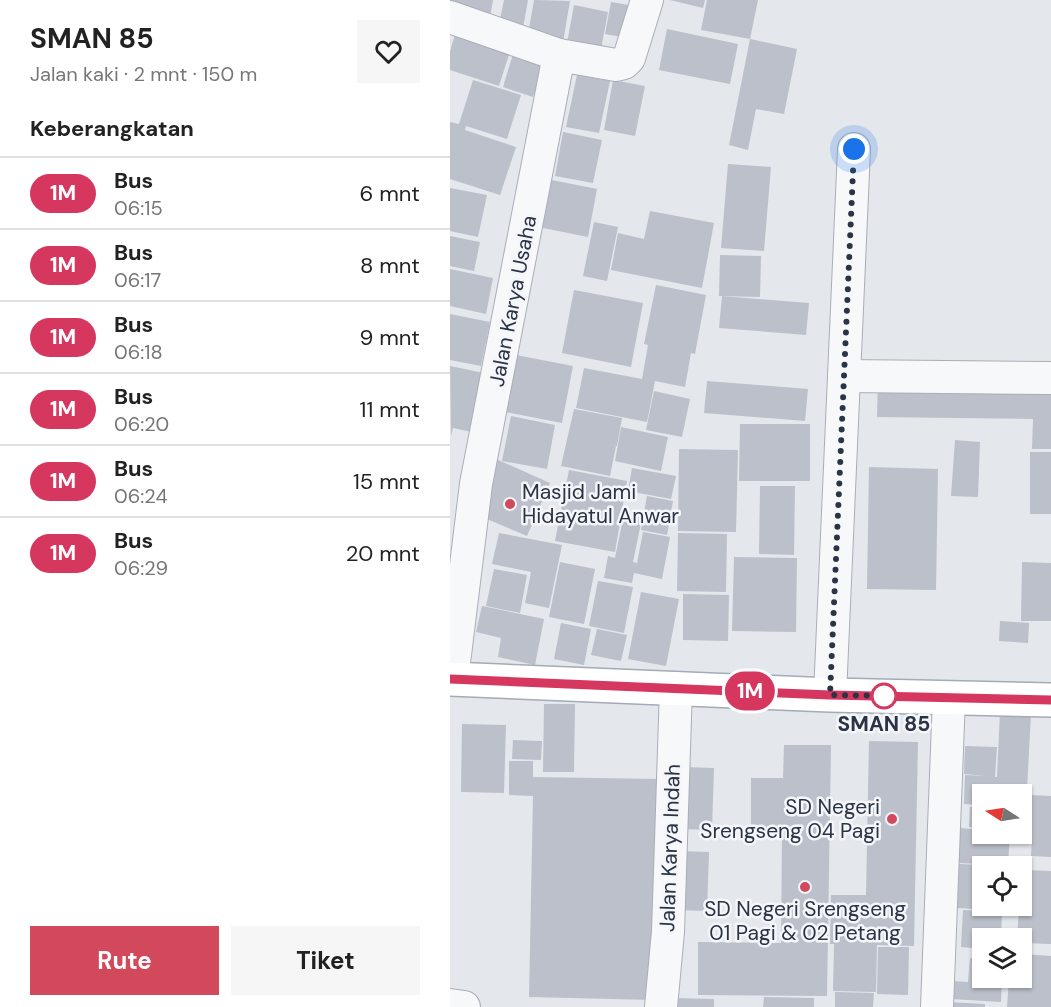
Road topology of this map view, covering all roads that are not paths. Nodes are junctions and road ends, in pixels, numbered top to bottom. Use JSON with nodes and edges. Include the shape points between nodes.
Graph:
{"nodes":[{"id":1,"x":647,"y":0,"type":"edge"},
{"id":2,"x":450,"y":17,"type":"edge"},
{"id":3,"x":559,"y":55,"type":"junction"},
{"id":4,"x":854,"y":149,"type":"dead end"},
{"id":5,"x":844,"y":376,"type":"junction"},
{"id":6,"x":1051,"y":378,"type":"edge"},
{"id":7,"x":451,"y":679,"type":"edge"},
{"id":8,"x":676,"y":688,"type":"junction"},
{"id":9,"x":830,"y":695,"type":"junction"},
{"id":10,"x":949,"y":698,"type":"junction"},
{"id":11,"x":1051,"y":700,"type":"edge"},
{"id":12,"x":450,"y":1005,"type":"edge"},
{"id":13,"x":464,"y":1007,"type":"edge"},
{"id":14,"x":661,"y":1007,"type":"edge"},
{"id":15,"x":937,"y":1007,"type":"edge"}],
"edges":[{"from":1,"to":3,"type":"street","via":[[624,63]]},
{"from":2,"to":3,"type":"street"},
{"from":3,"to":7,"type":"street","name":"Jalan Karya Usaha","via":[[476,484]]},
{"from":4,"to":5,"type":"street"},
{"from":5,"to":6,"type":"street"},
{"from":5,"to":9,"type":"street"},
{"from":7,"to":8,"type":"main road"},
{"from":8,"to":9,"type":"main road"},
{"from":8,"to":14,"type":"street","name":"Jalan Karya Indah","via":[[668,932]]},
{"from":9,"to":10,"type":"main road"},
{"from":10,"to":11,"type":"main road"},
{"from":10,"to":15,"type":"street"},
{"from":12,"to":13,"type":"street"}]}
